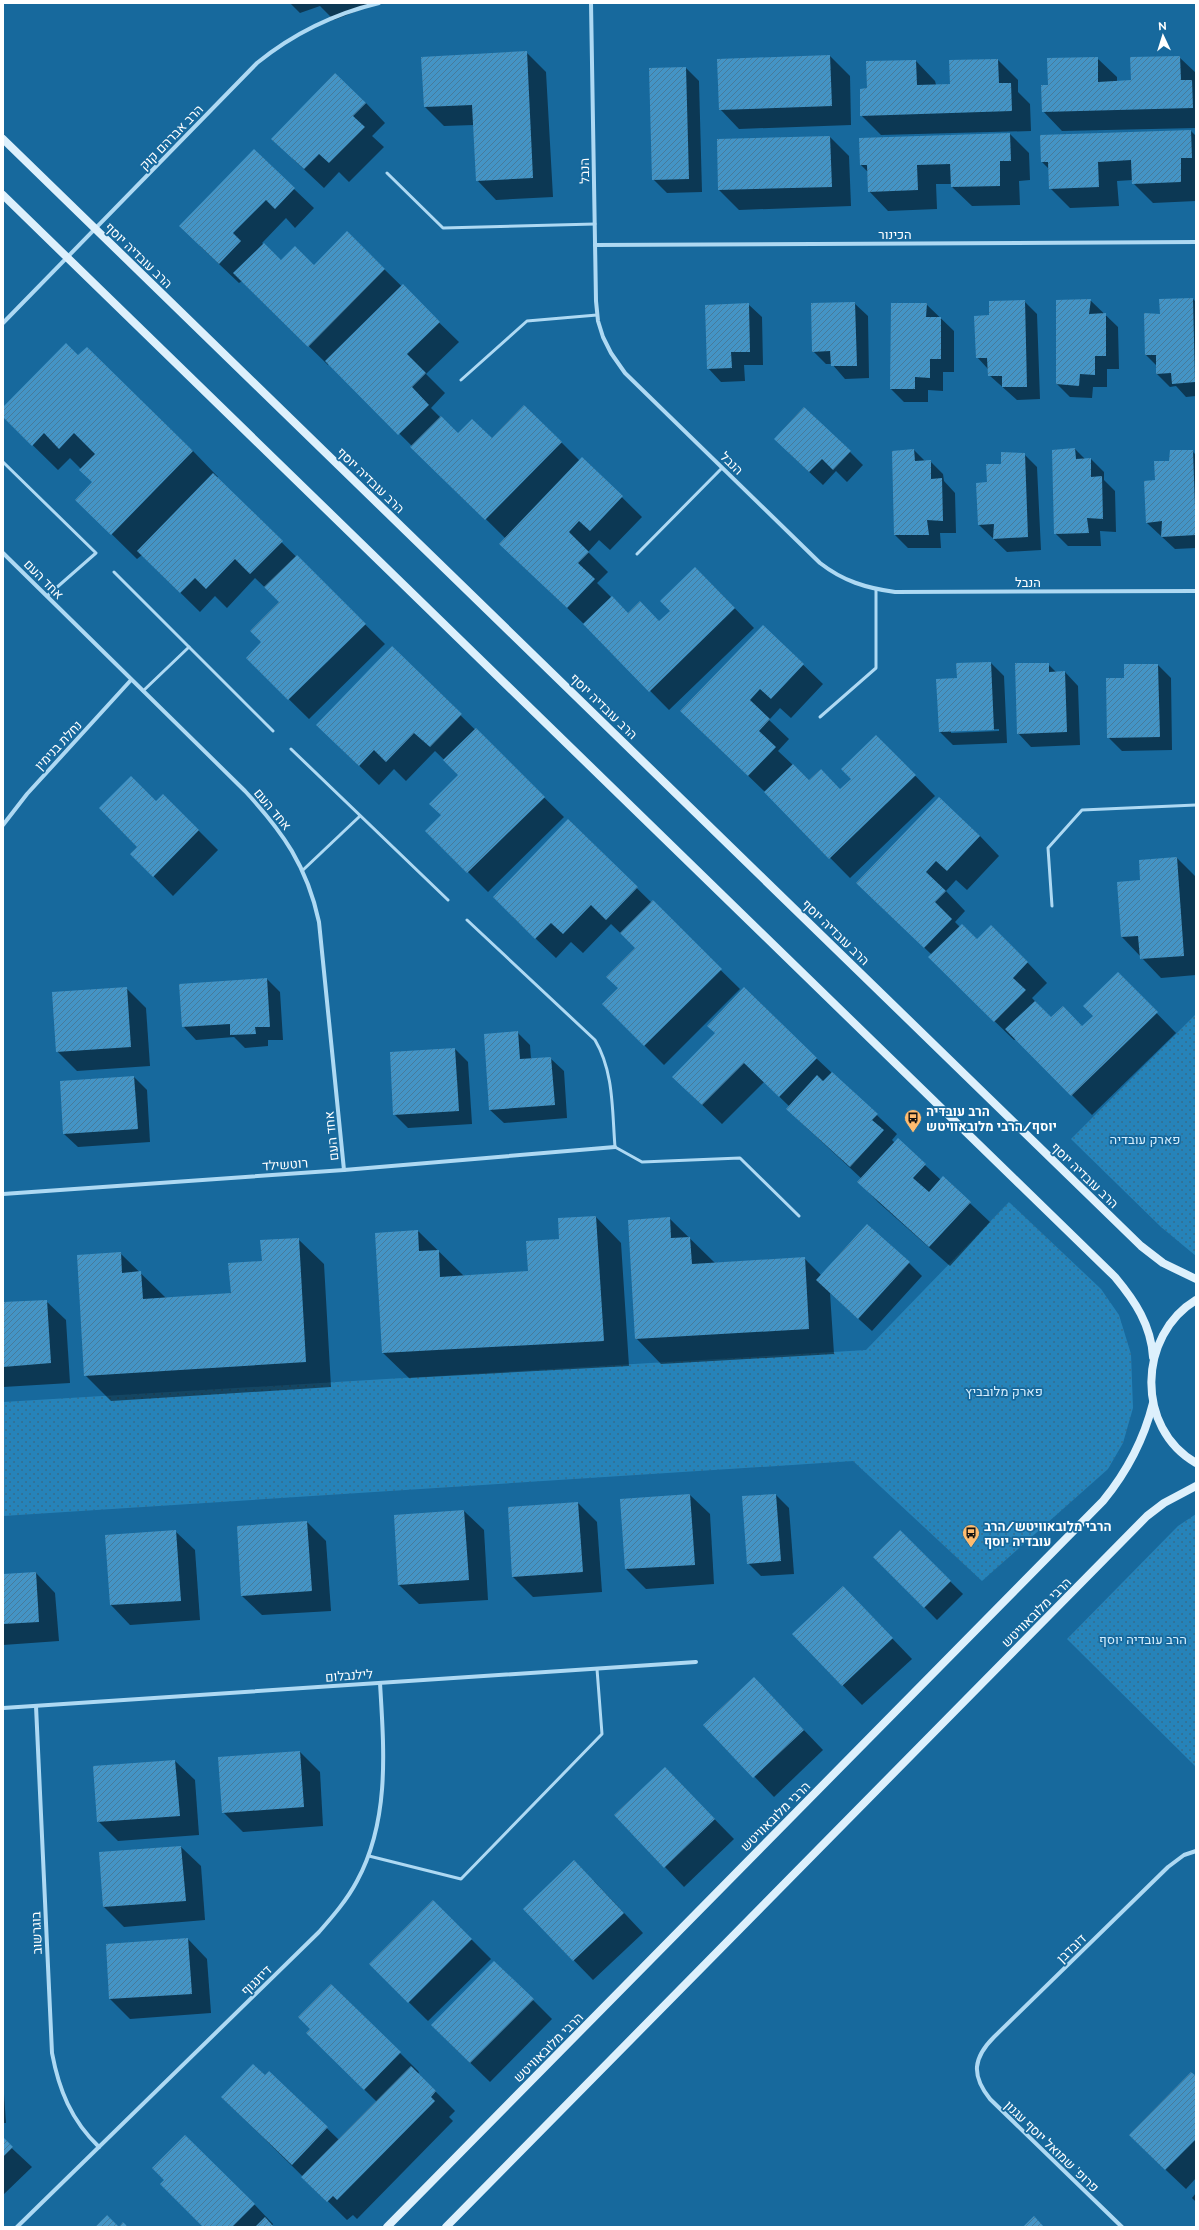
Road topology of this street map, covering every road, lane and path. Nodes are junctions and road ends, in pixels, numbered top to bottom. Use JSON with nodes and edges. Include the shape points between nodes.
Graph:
{"nodes":[{"id":1,"x":379,"y":3,"type":"edge"},
{"id":2,"x":591,"y":3,"type":"edge"},
{"id":3,"x":3,"y":139,"type":"edge"},
{"id":4,"x":387,"y":173,"type":"dead end"},
{"id":5,"x":3,"y":195,"type":"edge"},
{"id":6,"x":595,"y":224,"type":"junction"},
{"id":7,"x":96,"y":229,"type":"junction"},
{"id":8,"x":1196,"y":242,"type":"edge"},
{"id":9,"x":595,"y":246,"type":"junction"},
{"id":10,"x":68,"y":258,"type":"junction"},
{"id":11,"x":597,"y":315,"type":"junction"},
{"id":12,"x":3,"y":324,"type":"edge"},
{"id":13,"x":461,"y":380,"type":"dead end"},
{"id":14,"x":3,"y":462,"type":"edge"},
{"id":15,"x":722,"y":468,"type":"junction"},
{"id":16,"x":3,"y":553,"type":"edge"},
{"id":17,"x":637,"y":554,"type":"dead end"},
{"id":18,"x":114,"y":572,"type":"dead end"},
{"id":19,"x":876,"y":590,"type":"junction"},
{"id":20,"x":1196,"y":591,"type":"edge"},
{"id":21,"x":47,"y":596,"type":"junction"},
{"id":22,"x":189,"y":647,"type":"junction"},
{"id":23,"x":131,"y":680,"type":"junction"},
{"id":24,"x":144,"y":691,"type":"junction"},
{"id":25,"x":820,"y":717,"type":"dead end"},
{"id":26,"x":273,"y":731,"type":"dead end"},
{"id":27,"x":290,"y":748,"type":"dead end"},
{"id":28,"x":1196,"y":805,"type":"edge"},
{"id":29,"x":360,"y":816,"type":"junction"},
{"id":30,"x":3,"y":826,"type":"edge"},
{"id":31,"x":304,"y":870,"type":"junction"},
{"id":32,"x":448,"y":900,"type":"dead end"},
{"id":33,"x":1052,"y":906,"type":"dead end"},
{"id":34,"x":467,"y":920,"type":"dead end"},
{"id":35,"x":615,"y":1147,"type":"junction"},
{"id":36,"x":344,"y":1170,"type":"junction"},
{"id":37,"x":3,"y":1194,"type":"edge"},
{"id":38,"x":799,"y":1216,"type":"dead end"},
{"id":39,"x":1196,"y":1279,"type":"edge"},
{"id":40,"x":1196,"y":1300,"type":"edge"},
{"id":41,"x":1153,"y":1358,"type":"junction"},
{"id":42,"x":1153,"y":1404,"type":"junction"},
{"id":43,"x":1196,"y":1462,"type":"edge"},
{"id":44,"x":1196,"y":1486,"type":"edge"},
{"id":45,"x":696,"y":1662,"type":"dead end"},
{"id":46,"x":597,"y":1669,"type":"junction"},
{"id":47,"x":380,"y":1683,"type":"junction"},
{"id":48,"x":36,"y":1706,"type":"junction"},
{"id":49,"x":3,"y":1708,"type":"edge"},
{"id":50,"x":1196,"y":1851,"type":"edge"},
{"id":51,"x":369,"y":1856,"type":"junction"},
{"id":52,"x":977,"y":2073,"type":"joint"},
{"id":53,"x":99,"y":2147,"type":"junction"},
{"id":54,"x":17,"y":2227,"type":"edge"},
{"id":55,"x":387,"y":2227,"type":"edge"},
{"id":56,"x":446,"y":2227,"type":"edge"},
{"id":57,"x":1122,"y":2227,"type":"edge"}],
"edges":[{"from":1,"to":7,"type":"street","name":"הרב אברהם קוק","via":[[320,22],[272,51],[238,82]]},
{"from":2,"to":6,"type":"street","name":"הנבל"},
{"from":3,"to":7,"type":"street","name":"הרב עובדיה יוסף"},
{"from":4,"to":6,"type":"lane","via":[[443,228]]},
{"from":5,"to":10,"type":"street"},
{"from":6,"to":9,"type":"street","name":"הנבל"},
{"from":7,"to":10,"type":"street","name":"הרב אברהם קוק"},
{"from":7,"to":39,"type":"street","name":"הרב עובדיה יוסף","via":[[1141,1246],[1163,1263]]},
{"from":8,"to":9,"type":"street","name":"הכינור"},
{"from":9,"to":11,"type":"street","name":"הנבל"},
{"from":10,"to":12,"type":"street","name":"הרב אברהם קוק"},
{"from":10,"to":41,"type":"street","via":[[1111,1274],[1127,1292],[1142,1316],[1151,1337]]},
{"from":11,"to":13,"type":"lane","via":[[527,321]]},
{"from":11,"to":15,"type":"street","name":"הנבל","via":[[607,346],[625,373]]},
{"from":14,"to":21,"type":"lane","via":[[96,553]]},
{"from":15,"to":17,"type":"lane"},
{"from":15,"to":19,"type":"street","name":"הנבל","via":[[829,570]]},
{"from":16,"to":21,"type":"street","name":"אחד העם"},
{"from":18,"to":22,"type":"lane"},
{"from":19,"to":20,"type":"street","name":"הנבל"},
{"from":19,"to":25,"type":"lane","via":[[876,668]]},
{"from":21,"to":23,"type":"street","name":"אחד העם"},
{"from":22,"to":24,"type":"lane"},
{"from":22,"to":26,"type":"lane"},
{"from":23,"to":24,"type":"street","name":"אחד העם"},
{"from":23,"to":30,"type":"street","name":"נחלת בנימין","via":[[23,798]]},
{"from":24,"to":31,"type":"street","name":"אחד העם","via":[[260,808],[286,839]]},
{"from":27,"to":29,"type":"lane"},
{"from":28,"to":33,"type":"lane","via":[[1082,810],[1048,848]]},
{"from":29,"to":31,"type":"lane"},
{"from":29,"to":32,"type":"lane"},
{"from":31,"to":36,"type":"street","name":"אחד העם","via":[[315,904],[322,941]]},
{"from":34,"to":35,"type":"lane","via":[[595,1040],[604,1055],[609,1071]]},
{"from":35,"to":36,"type":"street","name":"רוטשילד"},
{"from":35,"to":38,"type":"lane","via":[[642,1162],[740,1158]]},
{"from":36,"to":37,"type":"street","name":"רוטשילד"},
{"from":40,"to":41,"type":"street","via":[[1181,1311],[1168,1326]]},
{"from":41,"to":42,"type":"street"},
{"from":42,"to":43,"type":"street","via":[[1169,1438]]},
{"from":42,"to":55,"type":"street","name":"הרבי מלובאוויטש","via":[[1130,1462],[1103,1501]]},
{"from":44,"to":56,"type":"street","name":"הרבי מלובאוויטש","via":[[1164,1502],[1147,1516]]},
{"from":45,"to":46,"type":"street","name":"לילנבלום"},
{"from":46,"to":47,"type":"street","name":"לילנבלום"},
{"from":46,"to":51,"type":"lane","via":[[602,1734],[461,1879]]},
{"from":47,"to":48,"type":"street","name":"לילנבלום"},
{"from":47,"to":51,"type":"street","name":"דיזנגוף","via":[[383,1782],[377,1825]]},
{"from":48,"to":49,"type":"street","name":"לילנבלום"},
{"from":48,"to":53,"type":"street","name":"בוגרשוב","via":[[52,2053],[59,2086],[68,2108],[81,2128]]},
{"from":50,"to":52,"type":"street","name":"דובדבן","via":[[1184,1855],[1168,1867],[994,2037],[981,2051],[976,2066]]},
{"from":51,"to":53,"type":"street","name":"דיזנגוף","via":[[341,1906],[319,1932]]},
{"from":52,"to":57,"type":"street","name":"פרופ' שמואל יוסף עגנון","via":[[981,2086],[990,2099]]},
{"from":53,"to":54,"type":"street","name":"דיזנגוף"}]}
